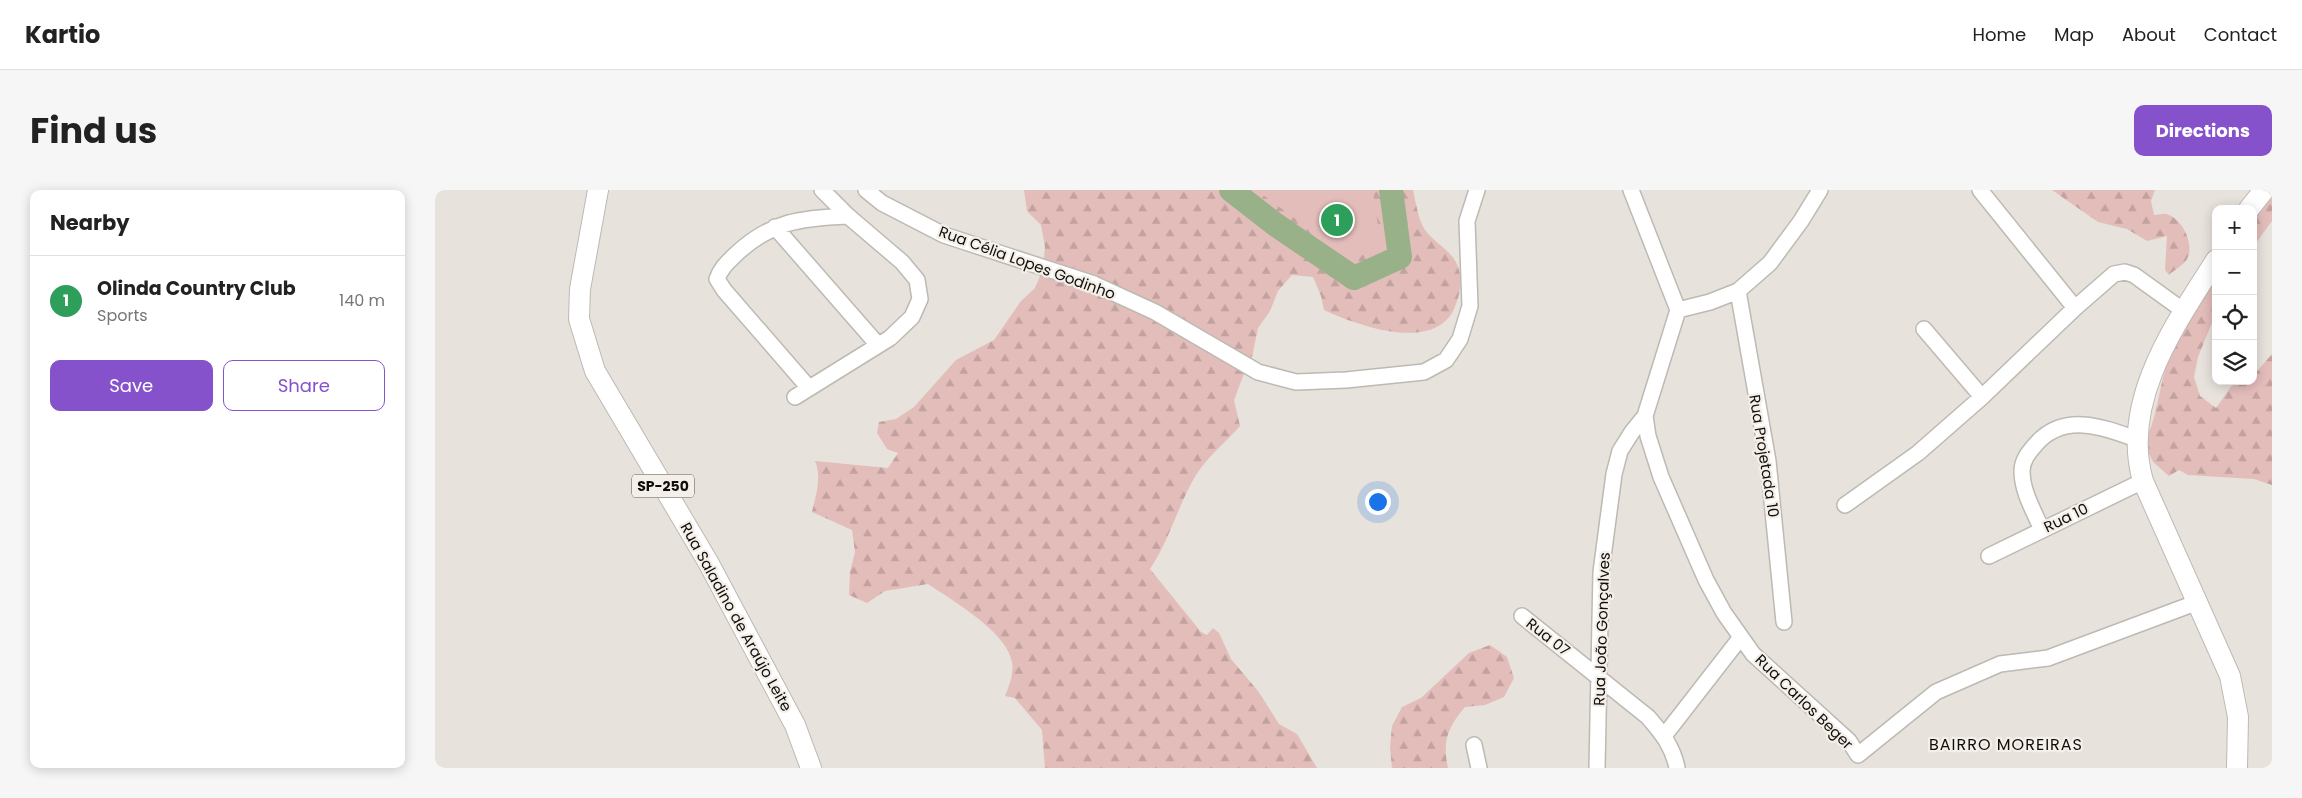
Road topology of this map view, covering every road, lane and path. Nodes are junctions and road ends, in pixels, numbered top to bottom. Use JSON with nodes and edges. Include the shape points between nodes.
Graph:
{"nodes":[{"id":1,"x":598,"y":190,"type":"edge"},
{"id":2,"x":822,"y":190,"type":"edge"},
{"id":3,"x":866,"y":190,"type":"edge"},
{"id":4,"x":1477,"y":190,"type":"edge"},
{"id":5,"x":1631,"y":190,"type":"edge"},
{"id":6,"x":1820,"y":190,"type":"edge"},
{"id":7,"x":1980,"y":190,"type":"edge"},
{"id":8,"x":2264,"y":190,"type":"edge"},
{"id":9,"x":2252,"y":205,"type":"edge"},
{"id":10,"x":848,"y":216,"type":"junction"},
{"id":11,"x":775,"y":227,"type":"junction"},
{"id":12,"x":2212,"y":266,"type":"edge"},
{"id":13,"x":1739,"y":291,"type":"junction"},
{"id":14,"x":2075,"y":308,"type":"junction"},
{"id":15,"x":1678,"y":310,"type":"junction"},
{"id":16,"x":2184,"y":311,"type":"junction"},
{"id":17,"x":1924,"y":329,"type":"dead end"},
{"id":18,"x":878,"y":345,"type":"junction"},
{"id":19,"x":809,"y":388,"type":"junction"},
{"id":20,"x":795,"y":397,"type":"dead end"},
{"id":21,"x":1982,"y":397,"type":"junction"},
{"id":22,"x":1645,"y":416,"type":"junction"},
{"id":23,"x":2136,"y":439,"type":"junction"},
{"id":24,"x":2143,"y":481,"type":"junction"},
{"id":25,"x":1845,"y":505,"type":"dead end"},
{"id":26,"x":2042,"y":530,"type":"junction"},
{"id":27,"x":1989,"y":556,"type":"dead end"},
{"id":28,"x":2198,"y":602,"type":"junction"},
{"id":29,"x":1522,"y":616,"type":"dead end"},
{"id":30,"x":1784,"y":622,"type":"dead end"},
{"id":31,"x":1741,"y":637,"type":"junction"},
{"id":32,"x":1599,"y":676,"type":"junction"},
{"id":33,"x":1664,"y":736,"type":"junction"},
{"id":34,"x":1473,"y":744,"type":"dead end"},
{"id":35,"x":1858,"y":761,"type":"edge"},
{"id":36,"x":811,"y":768,"type":"edge"},
{"id":37,"x":1479,"y":768,"type":"edge"},
{"id":38,"x":1597,"y":768,"type":"edge"},
{"id":39,"x":1677,"y":768,"type":"edge"},
{"id":40,"x":2237,"y":768,"type":"edge"}],
"edges":[{"from":1,"to":36,"type":"main road","name":"Rua Saladino de Araújo Leite","number":"SP-250","via":[[580,289],[579,320],[595,371],[708,562],[795,725]]},
{"from":2,"to":10,"type":"street"},
{"from":3,"to":4,"type":"street","name":"Rua Célia Lopes Godinho","via":[[882,203],[944,235],[1094,284],[1155,312],[1258,372],[1296,382],[1424,372],[1446,360],[1460,339],[1470,306],[1467,221]]},
{"from":5,"to":15,"type":"street"},
{"from":6,"to":13,"type":"street","via":[[1770,262]]},
{"from":7,"to":14,"type":"street"},
{"from":8,"to":9,"type":"main road"},
{"from":10,"to":11,"type":"street","via":[[815,217]]},
{"from":10,"to":18,"type":"street","via":[[902,262],[917,280],[920,299],[912,317]]},
{"from":11,"to":18,"type":"street"},
{"from":11,"to":19,"type":"street","via":[[753,239],[720,270],[717,279]]},
{"from":12,"to":16,"type":"main road"},
{"from":13,"to":15,"type":"street"},
{"from":13,"to":30,"type":"street","name":"Rua Projetada 10","via":[[1768,462]]},
{"from":14,"to":16,"type":"street","via":[[2114,274],[2125,272]]},
{"from":14,"to":21,"type":"street"},
{"from":15,"to":22,"type":"street","name":"Rua João Gonçalves"},
{"from":16,"to":23,"type":"main road","via":[[2155,364],[2142,405]]},
{"from":17,"to":21,"type":"street"},
{"from":18,"to":19,"type":"street"},
{"from":19,"to":20,"type":"street"},
{"from":21,"to":25,"type":"street","via":[[1917,453]]},
{"from":22,"to":31,"type":"street","name":"Rua Carlos Beger","via":[[1661,477],[1706,580]]},
{"from":22,"to":32,"type":"street","name":"Rua João Gonçalves","via":[[1620,451],[1614,474],[1601,572]]},
{"from":23,"to":24,"type":"main road"},
{"from":23,"to":26,"type":"street","via":[[2100,426],[2080,424],[2059,427],[2039,441],[2026,455],[2022,470],[2026,494]]},
{"from":24,"to":26,"type":"street","name":"Rua 10"},
{"from":24,"to":28,"type":"main road"},
{"from":26,"to":27,"type":"street","name":"Rua 10"},
{"from":28,"to":35,"type":"street","name":"Rua Carlos Beger","via":[[2048,658],[2000,664],[1936,692]]},
{"from":28,"to":40,"type":"main road","via":[[2231,676],[2238,717]]},
{"from":29,"to":32,"type":"street","name":"Rua 07"},
{"from":31,"to":33,"type":"street"},
{"from":31,"to":35,"type":"street","name":"Rua Carlos Beger","via":[[1753,654],[1849,741]]},
{"from":32,"to":33,"type":"street","name":"Rua 07","via":[[1648,717]]},
{"from":32,"to":38,"type":"street","name":"Rua João Gonçalves"},
{"from":33,"to":39,"type":"street","name":"Rua 07"},
{"from":34,"to":37,"type":"street"}]}
